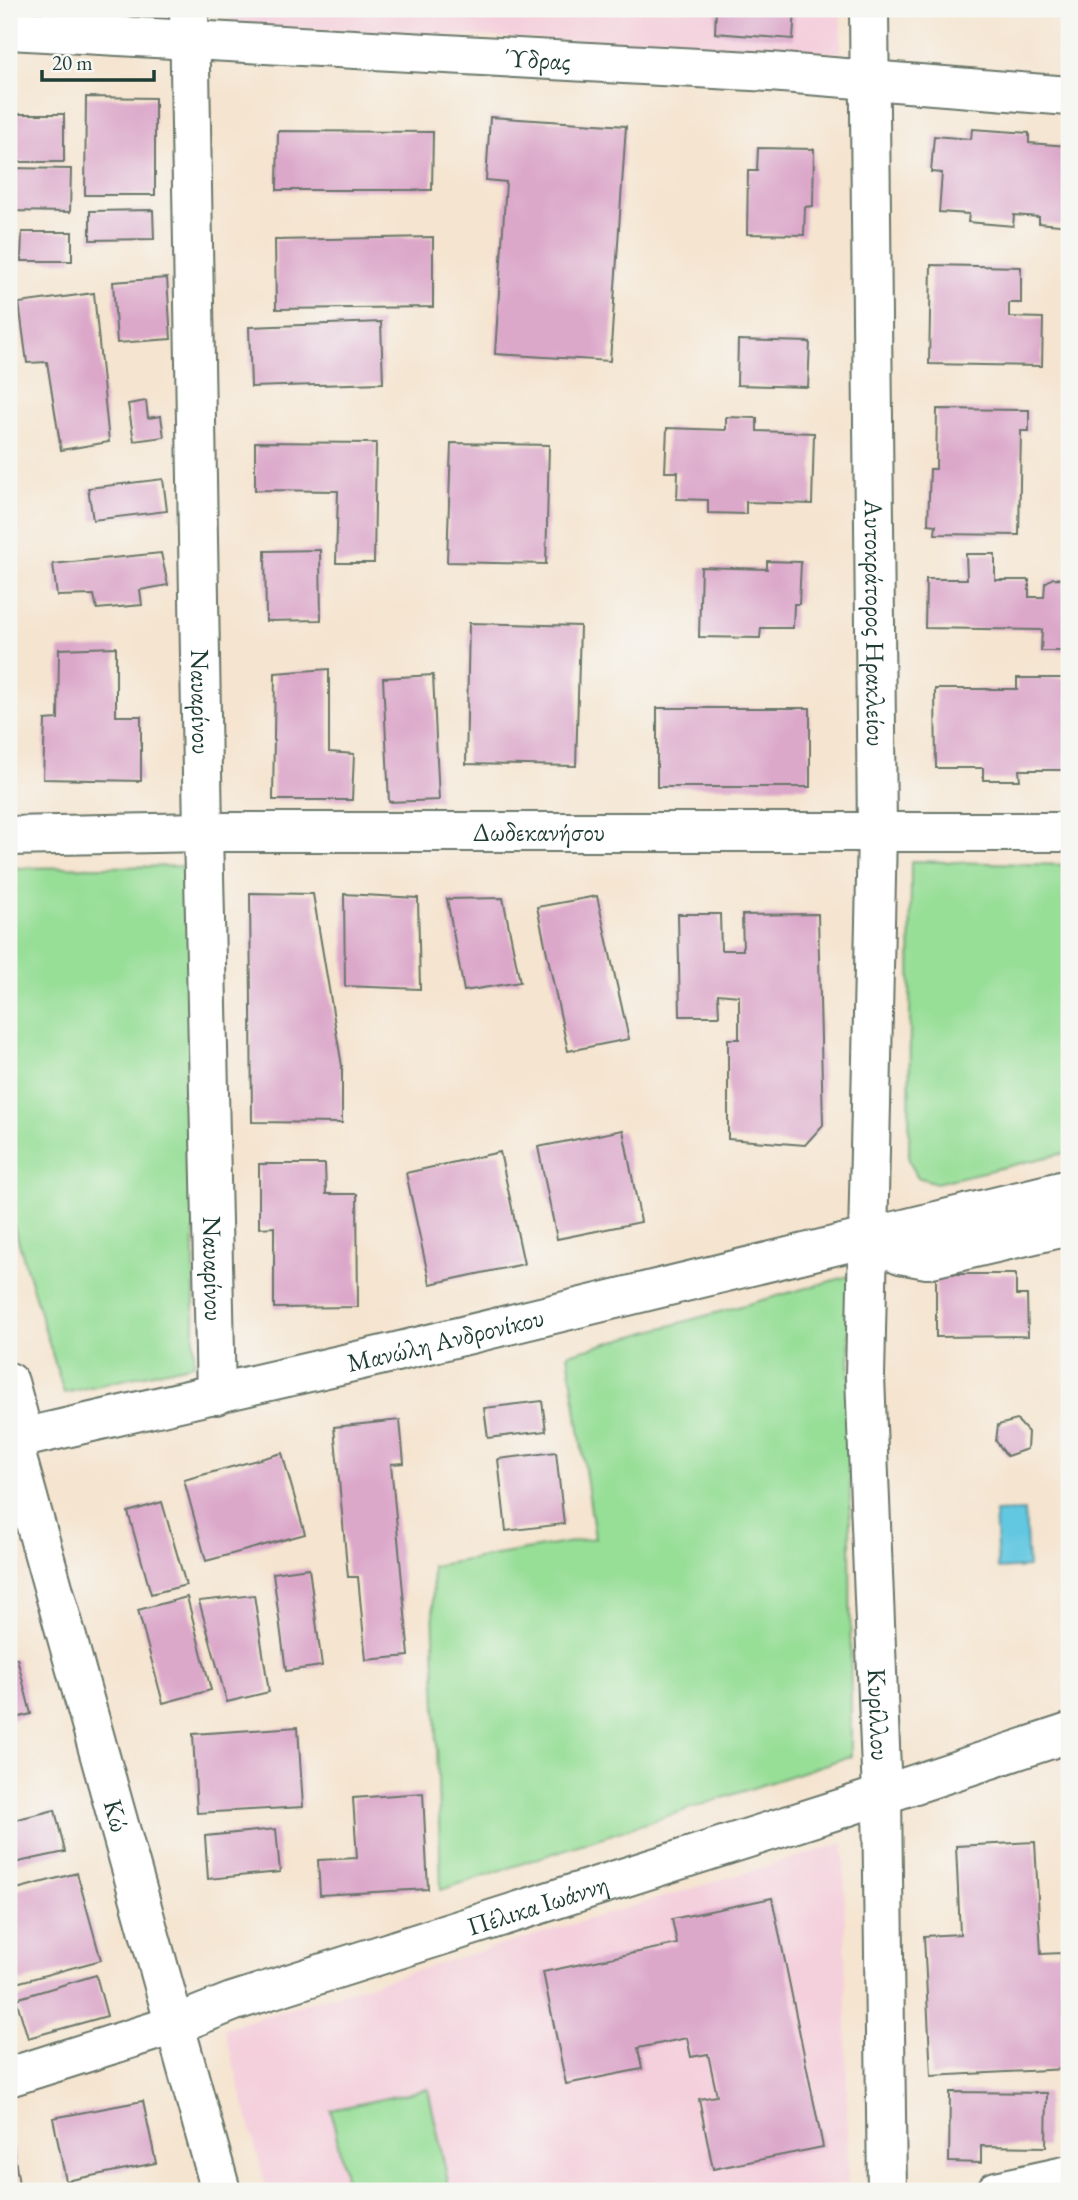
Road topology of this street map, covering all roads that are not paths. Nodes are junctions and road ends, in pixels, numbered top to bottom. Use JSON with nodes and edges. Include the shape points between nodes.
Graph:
{"nodes":[{"id":1,"x":869,"y":9,"type":"edge"},
{"id":2,"x":190,"y":24,"type":"edge"},
{"id":3,"x":9,"y":30,"type":"edge"},
{"id":4,"x":870,"y":81,"type":"junction"},
{"id":5,"x":1069,"y":96,"type":"edge"},
{"id":6,"x":204,"y":832,"type":"junction"},
{"id":7,"x":877,"y":832,"type":"junction"},
{"id":8,"x":1069,"y":832,"type":"edge"},
{"id":9,"x":9,"y":836,"type":"edge"},
{"id":10,"x":1069,"y":1189,"type":"edge"},
{"id":11,"x":1069,"y":1226,"type":"edge"},
{"id":12,"x":867,"y":1239,"type":"junction"},
{"id":13,"x":9,"y":1382,"type":"edge"},
{"id":14,"x":216,"y":1395,"type":"junction"},
{"id":15,"x":15,"y":1440,"type":"edge"},
{"id":16,"x":1069,"y":1733,"type":"edge"},
{"id":17,"x":882,"y":1796,"type":"junction"},
{"id":18,"x":174,"y":2025,"type":"junction"},
{"id":19,"x":9,"y":2077,"type":"edge"},
{"id":20,"x":1069,"y":2175,"type":"edge"},
{"id":21,"x":221,"y":2191,"type":"edge"},
{"id":22,"x":887,"y":2191,"type":"edge"},
{"id":23,"x":996,"y":2191,"type":"edge"}],
"edges":[{"from":1,"to":4,"type":"street","name":"Αυτοκράτορος Ηρακλείου"},
{"from":2,"to":3,"type":"street","name":"Ύδρας"},
{"from":2,"to":4,"type":"street","name":"Ύδρας"},
{"from":2,"to":6,"type":"street","name":"Ναυαρίνου"},
{"from":4,"to":5,"type":"street","name":"Ύδρας"},
{"from":4,"to":7,"type":"street","name":"Αυτοκράτορος Ηρακλείου"},
{"from":6,"to":7,"type":"street","name":"Δωδεκανήσου"},
{"from":6,"to":9,"type":"street","name":"Δωδεκανήσου"},
{"from":6,"to":14,"type":"street","name":"Ναυαρίνου"},
{"from":7,"to":8,"type":"street","name":"Δωδεκανήσου"},
{"from":7,"to":12,"type":"street","name":"Αυτοκράτορος Ηρακλείου"},
{"from":10,"to":12,"type":"street","name":"Μανώλη Ανδρονίκου"},
{"from":11,"to":12,"type":"street","via":[[927,1259],[900,1254]]},
{"from":12,"to":14,"type":"street","name":"Μανώλη Ανδρονίκου"},
{"from":12,"to":17,"type":"street","name":"Κυρίλλου","via":[[865,1377]]},
{"from":13,"to":15,"type":"street","name":"Κώ"},
{"from":14,"to":15,"type":"street","name":"Μανώλη Ανδρονίκου"},
{"from":15,"to":18,"type":"street","name":"Κώ"},
{"from":16,"to":17,"type":"street","name":"Πέλικα Ιωάννη"},
{"from":17,"to":18,"type":"street","name":"Πέλικα Ιωάννη","via":[[232,2002]]},
{"from":17,"to":22,"type":"street","name":"Κυρίλλου"},
{"from":18,"to":19,"type":"street","name":"Πέλικα Ιωάννη"},
{"from":18,"to":21,"type":"street","name":"Κώ"},
{"from":20,"to":23,"type":"street"}]}
